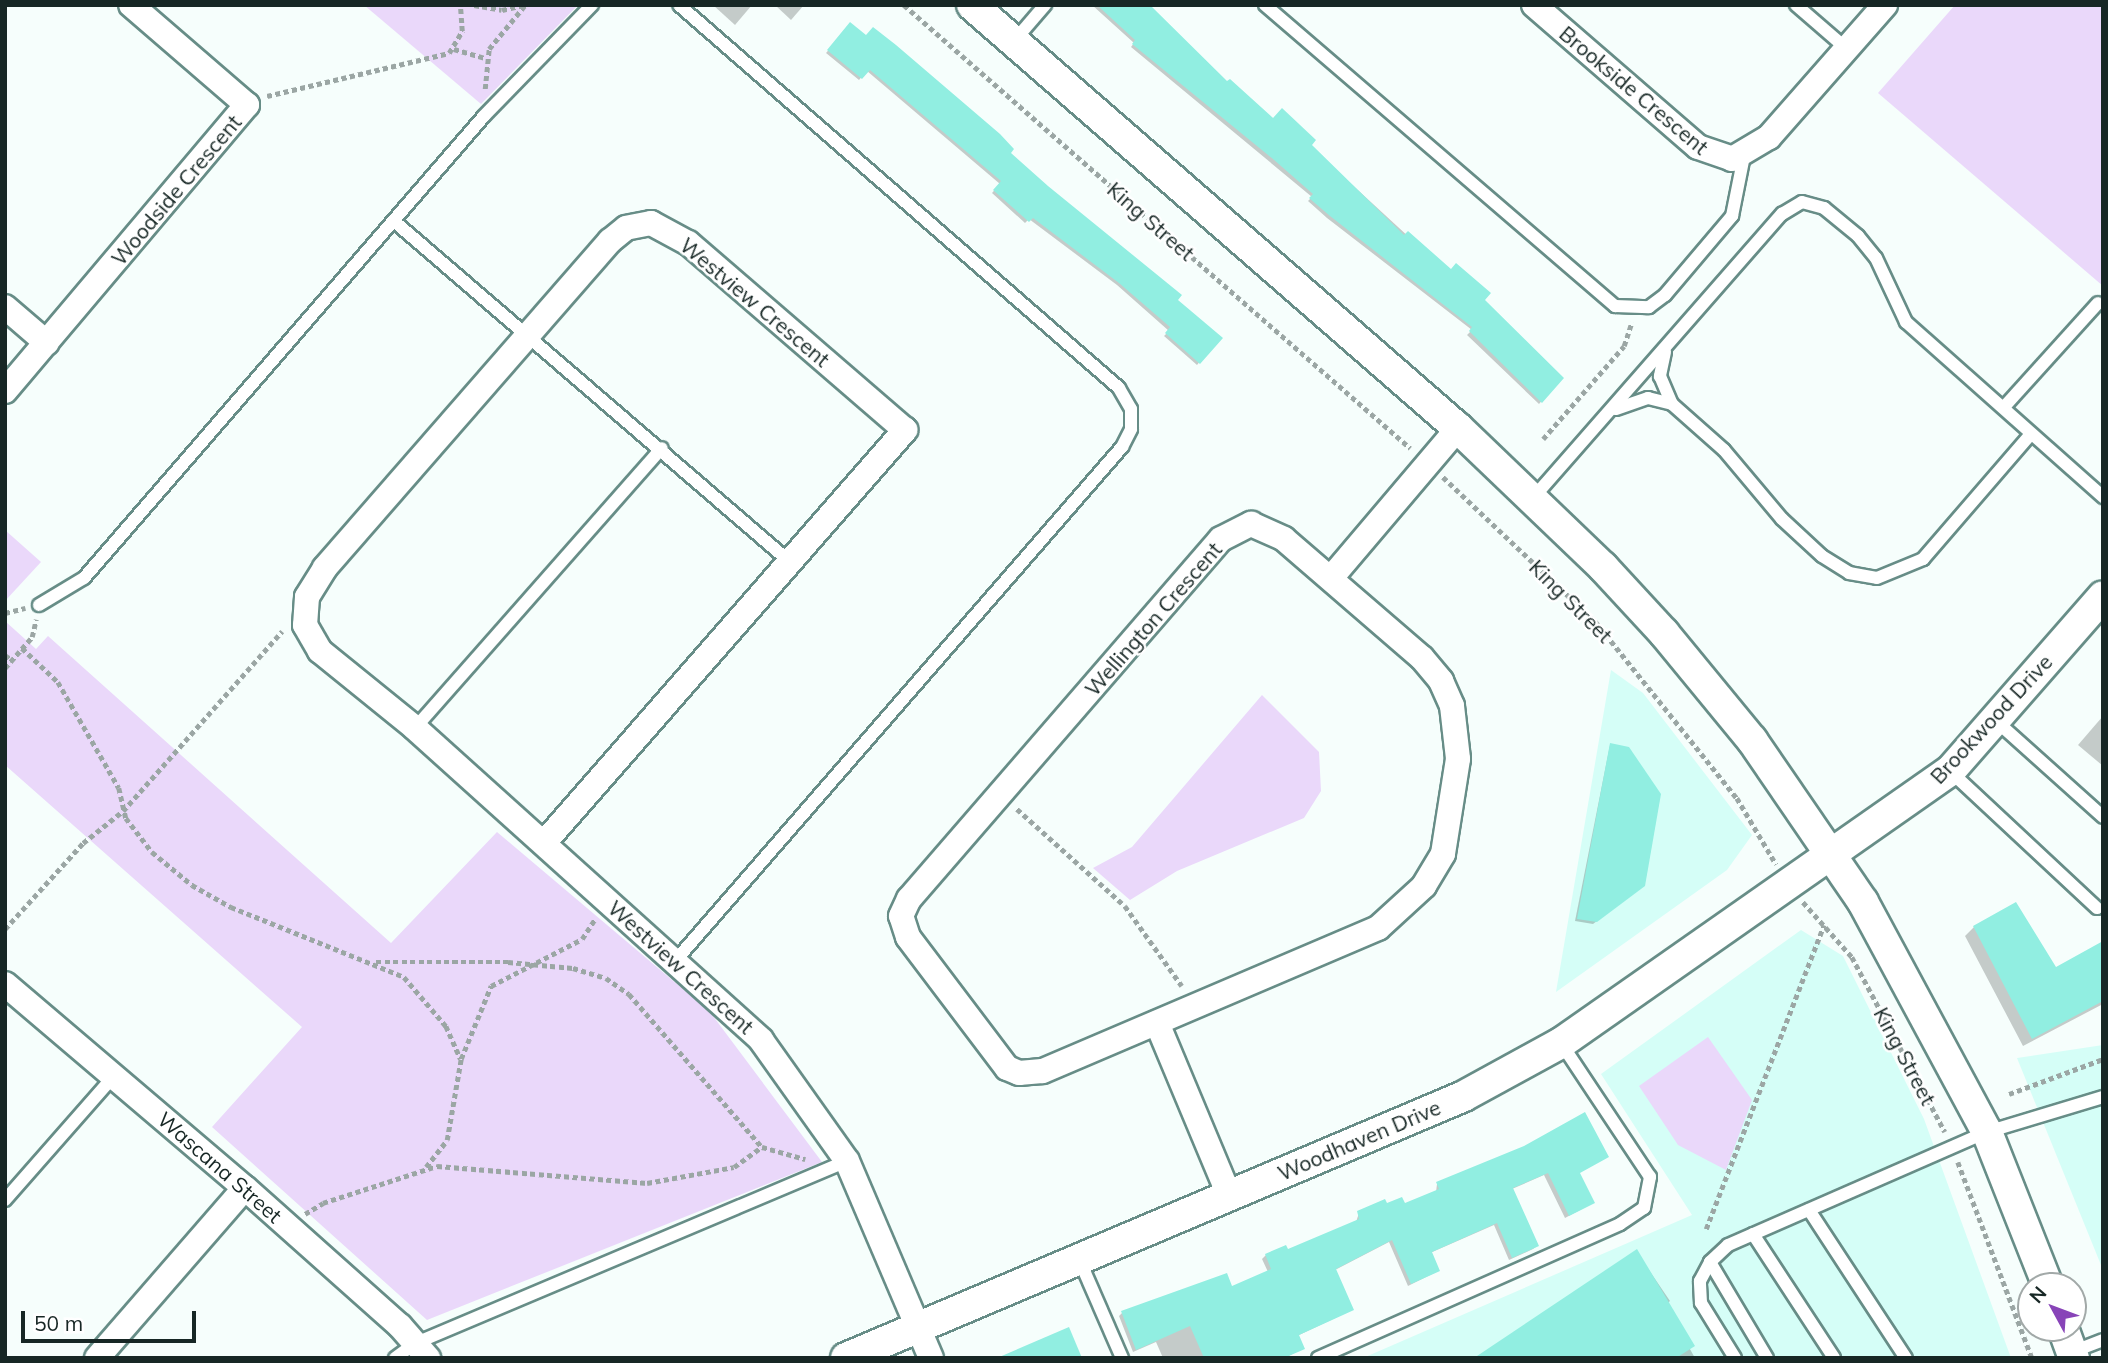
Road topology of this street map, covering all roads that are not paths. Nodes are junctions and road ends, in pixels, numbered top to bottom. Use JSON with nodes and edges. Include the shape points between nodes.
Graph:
{"nodes":[{"id":1,"x":131,"y":5,"type":"edge"},
{"id":2,"x":592,"y":5,"type":"edge"},
{"id":3,"x":679,"y":5,"type":"edge"},
{"id":4,"x":972,"y":5,"type":"edge"},
{"id":5,"x":1045,"y":5,"type":"edge"},
{"id":6,"x":1265,"y":5,"type":"edge"},
{"id":7,"x":1534,"y":5,"type":"edge"},
{"id":8,"x":1796,"y":5,"type":"edge"},
{"id":9,"x":1885,"y":5,"type":"edge"},
{"id":10,"x":1013,"y":41,"type":"junction"},
{"id":11,"x":1847,"y":49,"type":"junction"},
{"id":12,"x":1744,"y":156,"type":"junction"},
{"id":13,"x":395,"y":222,"type":"junction"},
{"id":14,"x":2098,"y":303,"type":"dead end"},
{"id":15,"x":5,"y":307,"type":"edge"},
{"id":16,"x":529,"y":335,"type":"junction"},
{"id":17,"x":47,"y":343,"type":"junction"},
{"id":18,"x":1666,"y":347,"type":"junction"},
{"id":19,"x":5,"y":391,"type":"edge"},
{"id":20,"x":1672,"y":404,"type":"junction"},
{"id":21,"x":2004,"y":407,"type":"junction"},
{"id":22,"x":1613,"y":410,"type":"junction"},
{"id":23,"x":1458,"y":428,"type":"junction"},
{"id":24,"x":2030,"y":435,"type":"junction"},
{"id":25,"x":662,"y":447,"type":"junction"},
{"id":26,"x":2103,"y":497,"type":"edge"},
{"id":27,"x":1533,"y":498,"type":"junction"},
{"id":28,"x":790,"y":562,"type":"junction"},
{"id":29,"x":1331,"y":578,"type":"junction"},
{"id":30,"x":2103,"y":596,"type":"edge"},
{"id":31,"x":39,"y":605,"type":"dead end"},
{"id":32,"x":1995,"y":719,"type":"junction"},
{"id":33,"x":415,"y":728,"type":"junction"},
{"id":34,"x":1950,"y":771,"type":"junction"},
{"id":35,"x":2103,"y":817,"type":"edge"},
{"id":36,"x":544,"y":843,"type":"junction"},
{"id":37,"x":1833,"y":853,"type":"junction"},
{"id":38,"x":2097,"y":908,"type":"dead end"},
{"id":39,"x":676,"y":960,"type":"junction"},
{"id":40,"x":5,"y":984,"type":"edge"},
{"id":41,"x":1157,"y":1023,"type":"junction"},
{"id":42,"x":1561,"y":1043,"type":"junction"},
{"id":43,"x":115,"y":1075,"type":"junction"},
{"id":44,"x":2103,"y":1097,"type":"edge"},
{"id":45,"x":1987,"y":1132,"type":"junction"},
{"id":46,"x":847,"y":1161,"type":"junction"},
{"id":47,"x":245,"y":1188,"type":"junction"},
{"id":48,"x":1229,"y":1195,"type":"junction"},
{"id":49,"x":5,"y":1200,"type":"edge"},
{"id":50,"x":1809,"y":1210,"type":"junction"},
{"id":51,"x":1753,"y":1234,"type":"junction"},
{"id":52,"x":1079,"y":1259,"type":"junction"},
{"id":53,"x":1710,"y":1262,"type":"junction"},
{"id":54,"x":2042,"y":1272,"type":"edge"},
{"id":55,"x":918,"y":1327,"type":"junction"},
{"id":56,"x":2103,"y":1340,"type":"edge"},
{"id":57,"x":2070,"y":1346,"type":"edge"},
{"id":58,"x":422,"y":1350,"type":"edge"},
{"id":59,"x":97,"y":1358,"type":"edge"},
{"id":60,"x":395,"y":1358,"type":"edge"},
{"id":61,"x":846,"y":1358,"type":"edge"},
{"id":62,"x":931,"y":1358,"type":"edge"},
{"id":63,"x":1122,"y":1358,"type":"edge"},
{"id":64,"x":1318,"y":1358,"type":"edge"},
{"id":65,"x":1735,"y":1358,"type":"edge"},
{"id":66,"x":1767,"y":1358,"type":"edge"},
{"id":67,"x":1834,"y":1358,"type":"edge"},
{"id":68,"x":1906,"y":1358,"type":"edge"}],
"edges":[{"from":1,"to":17,"type":"street","name":"Woodside Crescent","via":[[247,105]]},
{"from":2,"to":13,"type":"lane","via":[[484,116]]},
{"from":3,"to":39,"type":"lane","via":[[1119,388],[1131,409],[1132,429],[1122,447]]},
{"from":4,"to":10,"type":"street","name":"King Street"},
{"from":5,"to":10,"type":"lane"},
{"from":6,"to":12,"type":"lane","via":[[1601,299],[1632,310],[1649,307],[1665,295],[1732,216]]},
{"from":7,"to":12,"type":"street","name":"Brookside Crescent","via":[[1708,154],[1732,159]]},
{"from":8,"to":11,"type":"lane"},
{"from":9,"to":11,"type":"street"},
{"from":10,"to":23,"type":"street","name":"King Street"},
{"from":11,"to":12,"type":"street","via":[[1769,137]]},
{"from":13,"to":16,"type":"lane"},
{"from":13,"to":31,"type":"lane","via":[[84,578]]},
{"from":14,"to":21,"type":"lane"},
{"from":15,"to":17,"type":"street"},
{"from":16,"to":25,"type":"lane"},
{"from":16,"to":28,"type":"street","name":"Westview Crescent","via":[[610,241],[626,228],[651,223],[688,243],[905,430]]},
{"from":16,"to":33,"type":"street","name":"Westview Crescent","via":[[326,568],[305,609],[305,625],[320,651]]},
{"from":17,"to":19,"type":"street","name":"Woodside Crescent"},
{"from":18,"to":20,"type":"lane","via":[[1660,376]]},
{"from":18,"to":21,"type":"lane","via":[[1782,214],[1802,202],[1815,204],[1857,236],[1876,258],[1906,322]]},
{"from":18,"to":22,"type":"lane"},
{"from":20,"to":22,"type":"lane","via":[[1648,398]]},
{"from":20,"to":24,"type":"lane","via":[[1716,442],[1782,519],[1822,556],[1849,573],[1877,578],[1923,559]]},
{"from":21,"to":24,"type":"lane"},
{"from":22,"to":27,"type":"lane"},
{"from":23,"to":27,"type":"street","name":"King Street"},
{"from":23,"to":29,"type":"street"},
{"from":24,"to":26,"type":"lane"},
{"from":25,"to":28,"type":"lane"},
{"from":25,"to":33,"type":"lane"},
{"from":27,"to":37,"type":"street","name":"King Street","via":[[1664,633],[1752,740]]},
{"from":28,"to":36,"type":"street","name":"Westview Crescent"},
{"from":29,"to":41,"type":"street","name":"Wellington Crescent","via":[[1422,658],[1441,681],[1452,706],[1458,759],[1443,854],[1424,886],[1378,928]]},
{"from":29,"to":41,"type":"street","name":"Wellington Crescent","via":[[1268,528],[1251,524],[1231,532],[909,899],[901,916],[908,937],[998,1061],[1019,1073],[1042,1071]]},
{"from":30,"to":32,"type":"street","name":"Brookwood Drive"},
{"from":32,"to":34,"type":"street","name":"Brookwood Drive"},
{"from":32,"to":35,"type":"lane"},
{"from":33,"to":36,"type":"street","name":"Westview Crescent"},
{"from":34,"to":37,"type":"street","name":"Brookwood Drive"},
{"from":34,"to":38,"type":"lane"},
{"from":36,"to":39,"type":"street","name":"Westview Crescent"},
{"from":37,"to":42,"type":"street","name":"Woodhaven Drive"},
{"from":37,"to":45,"type":"street","name":"King Street","via":[[1911,985]]},
{"from":39,"to":46,"type":"street","name":"Westview Crescent","via":[[761,1041]]},
{"from":40,"to":43,"type":"street","name":"Wascana Street"},
{"from":41,"to":48,"type":"street"},
{"from":42,"to":48,"type":"street","name":"Woodhaven Drive","via":[[1464,1096]]},
{"from":42,"to":64,"type":"lane","via":[[1650,1177],[1644,1208],[1620,1224]]},
{"from":43,"to":47,"type":"street","name":"Wascana Street"},
{"from":43,"to":49,"type":"lane"},
{"from":44,"to":45,"type":"lane"},
{"from":45,"to":50,"type":"lane"},
{"from":45,"to":54,"type":"street","name":"King Street"},
{"from":46,"to":55,"type":"street","name":"Westview Crescent"},
{"from":46,"to":58,"type":"lane"},
{"from":47,"to":58,"type":"street","name":"Wascana Street"},
{"from":47,"to":59,"type":"street"},
{"from":48,"to":52,"type":"street","name":"Woodhaven Drive"},
{"from":50,"to":51,"type":"lane"},
{"from":50,"to":68,"type":"lane"},
{"from":51,"to":53,"type":"lane","via":[[1728,1245]]},
{"from":51,"to":67,"type":"lane"},
{"from":52,"to":55,"type":"street","name":"Woodhaven Drive"},
{"from":52,"to":63,"type":"lane"},
{"from":53,"to":65,"type":"lane","via":[[1700,1281],[1701,1303]]},
{"from":53,"to":66,"type":"lane"},
{"from":55,"to":61,"type":"street","name":"Woodhaven Drive"},
{"from":55,"to":62,"type":"street","name":"Westview Crescent"},
{"from":56,"to":57,"type":"lane"},
{"from":58,"to":60,"type":"lane"}]}
